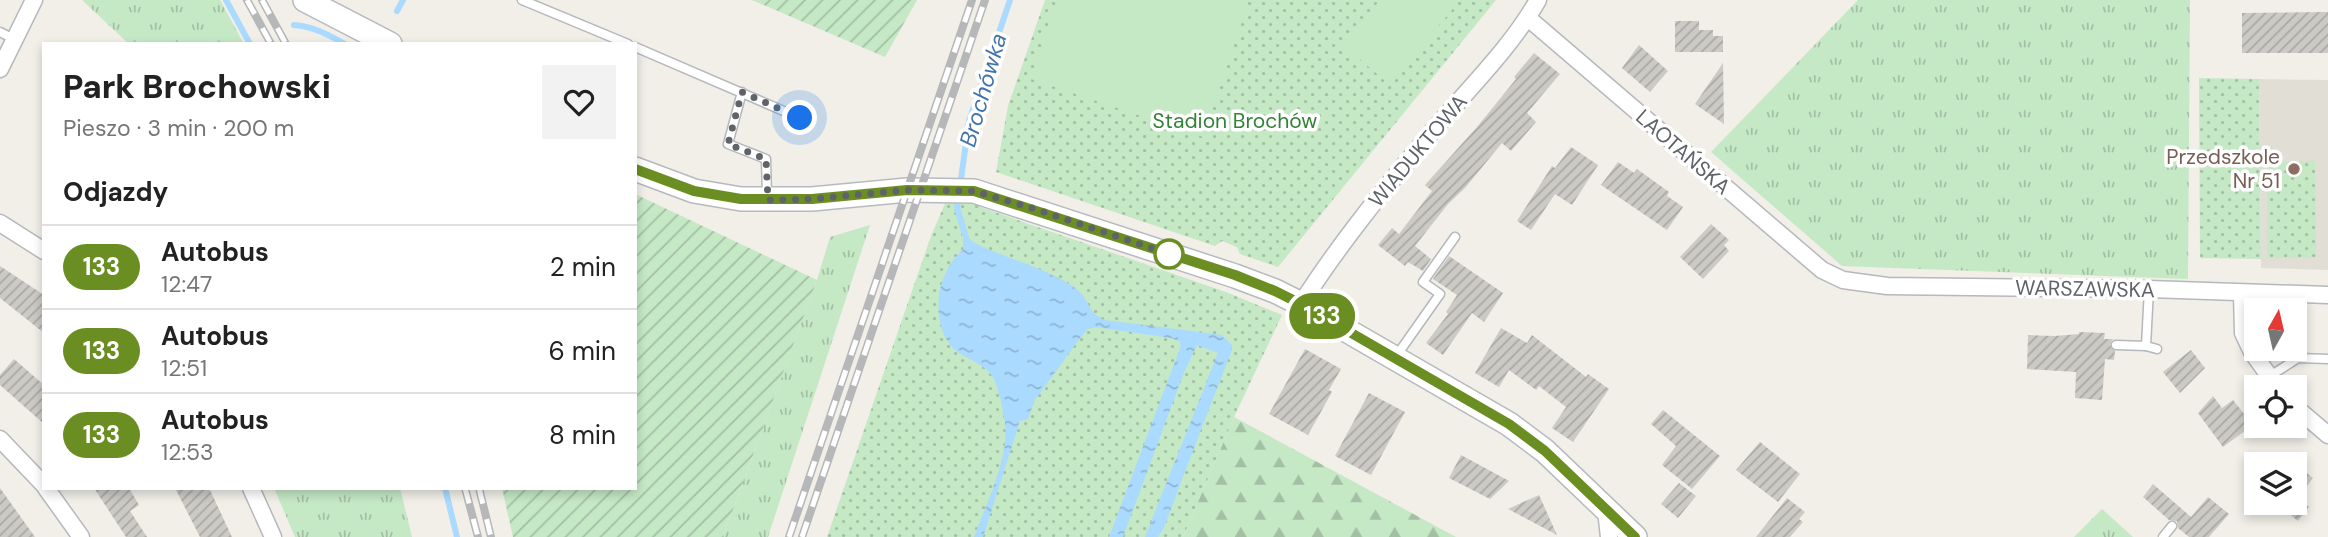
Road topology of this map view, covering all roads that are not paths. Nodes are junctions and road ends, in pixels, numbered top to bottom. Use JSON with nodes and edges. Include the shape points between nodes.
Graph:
{"nodes":[{"id":1,"x":34,"y":0,"type":"edge"},
{"id":2,"x":522,"y":0,"type":"edge"},
{"id":3,"x":1538,"y":0,"type":"edge"},
{"id":4,"x":314,"y":2,"type":"edge"},
{"id":5,"x":1528,"y":18,"type":"junction"},
{"id":6,"x":7,"y":36,"type":"edge"},
{"id":7,"x":386,"y":42,"type":"edge"},
{"id":8,"x":623,"y":42,"type":"edge"},
{"id":9,"x":637,"y":48,"type":"edge"},
{"id":10,"x":0,"y":69,"type":"edge"},
{"id":11,"x":742,"y":92,"type":"junction"},
{"id":12,"x":800,"y":118,"type":"dead end"},
{"id":13,"x":637,"y":170,"type":"edge"},
{"id":14,"x":768,"y":200,"type":"junction"},
{"id":15,"x":0,"y":223,"type":"edge"},
{"id":16,"x":1455,"y":237,"type":"dead end"},
{"id":17,"x":42,"y":250,"type":"edge"},
{"id":18,"x":1843,"y":280,"type":"joint"},
{"id":19,"x":2150,"y":289,"type":"junction"},
{"id":20,"x":2242,"y":294,"type":"junction"},
{"id":21,"x":2328,"y":295,"type":"edge"},
{"id":22,"x":1301,"y":304,"type":"junction"},
{"id":23,"x":2116,"y":345,"type":"dead end"},
{"id":24,"x":2146,"y":346,"type":"junction"},
{"id":25,"x":2157,"y":349,"type":"dead end"},
{"id":26,"x":1395,"y":358,"type":"junction"},
{"id":27,"x":2328,"y":359,"type":"edge"},
{"id":28,"x":2268,"y":375,"type":"edge"},
{"id":29,"x":2280,"y":375,"type":"edge"},
{"id":30,"x":2307,"y":417,"type":"edge"},
{"id":31,"x":2328,"y":435,"type":"edge"},
{"id":32,"x":0,"y":439,"type":"edge"},
{"id":33,"x":42,"y":484,"type":"edge"},
{"id":34,"x":47,"y":490,"type":"edge"},
{"id":35,"x":252,"y":490,"type":"edge"},
{"id":36,"x":1606,"y":510,"type":"junction"},
{"id":37,"x":2172,"y":526,"type":"dead end"},
{"id":38,"x":80,"y":537,"type":"edge"},
{"id":39,"x":273,"y":537,"type":"edge"},
{"id":40,"x":1609,"y":537,"type":"edge"},
{"id":41,"x":1635,"y":537,"type":"edge"},
{"id":42,"x":2163,"y":537,"type":"edge"}],
"edges":[{"from":1,"to":6,"type":"street"},
{"from":2,"to":8,"type":"lane"},
{"from":3,"to":5,"type":"street","name":"WIADUKTOWA"},
{"from":4,"to":7,"type":"street"},
{"from":5,"to":18,"type":"street","name":"LAOTAŃSKA","via":[[1822,270]]},
{"from":5,"to":22,"type":"street","name":"WIADUKTOWA","via":[[1335,252]]},
{"from":6,"to":10,"type":"street"},
{"from":9,"to":11,"type":"lane"},
{"from":11,"to":12,"type":"lane"},
{"from":11,"to":14,"type":"lane","via":[[728,144],[766,159]]},
{"from":13,"to":14,"type":"street","via":[[717,196]]},
{"from":14,"to":22,"type":"street","via":[[936,189],[974,191],[1235,275]]},
{"from":15,"to":17,"type":"street"},
{"from":16,"to":26,"type":"lane","via":[[1423,282],[1440,294]]},
{"from":18,"to":19,"type":"street","name":"WARSZAWSKA","via":[[1887,286]]},
{"from":19,"to":20,"type":"street","name":"WARSZAWSKA"},
{"from":19,"to":24,"type":"lane"},
{"from":20,"to":21,"type":"street","name":"WARSZAWSKA"},
{"from":20,"to":28,"type":"street","via":[[2243,332]]},
{"from":22,"to":26,"type":"street"},
{"from":23,"to":24,"type":"lane"},
{"from":24,"to":25,"type":"lane"},
{"from":26,"to":36,"type":"street","via":[[1509,424],[1545,451]]},
{"from":27,"to":29,"type":"lane","via":[[2298,358]]},
{"from":30,"to":31,"type":"street"},
{"from":32,"to":33,"type":"street"},
{"from":34,"to":38,"type":"street"},
{"from":35,"to":39,"type":"street"},
{"from":36,"to":40,"type":"street"},
{"from":36,"to":41,"type":"street"},
{"from":37,"to":42,"type":"lane"}]}
